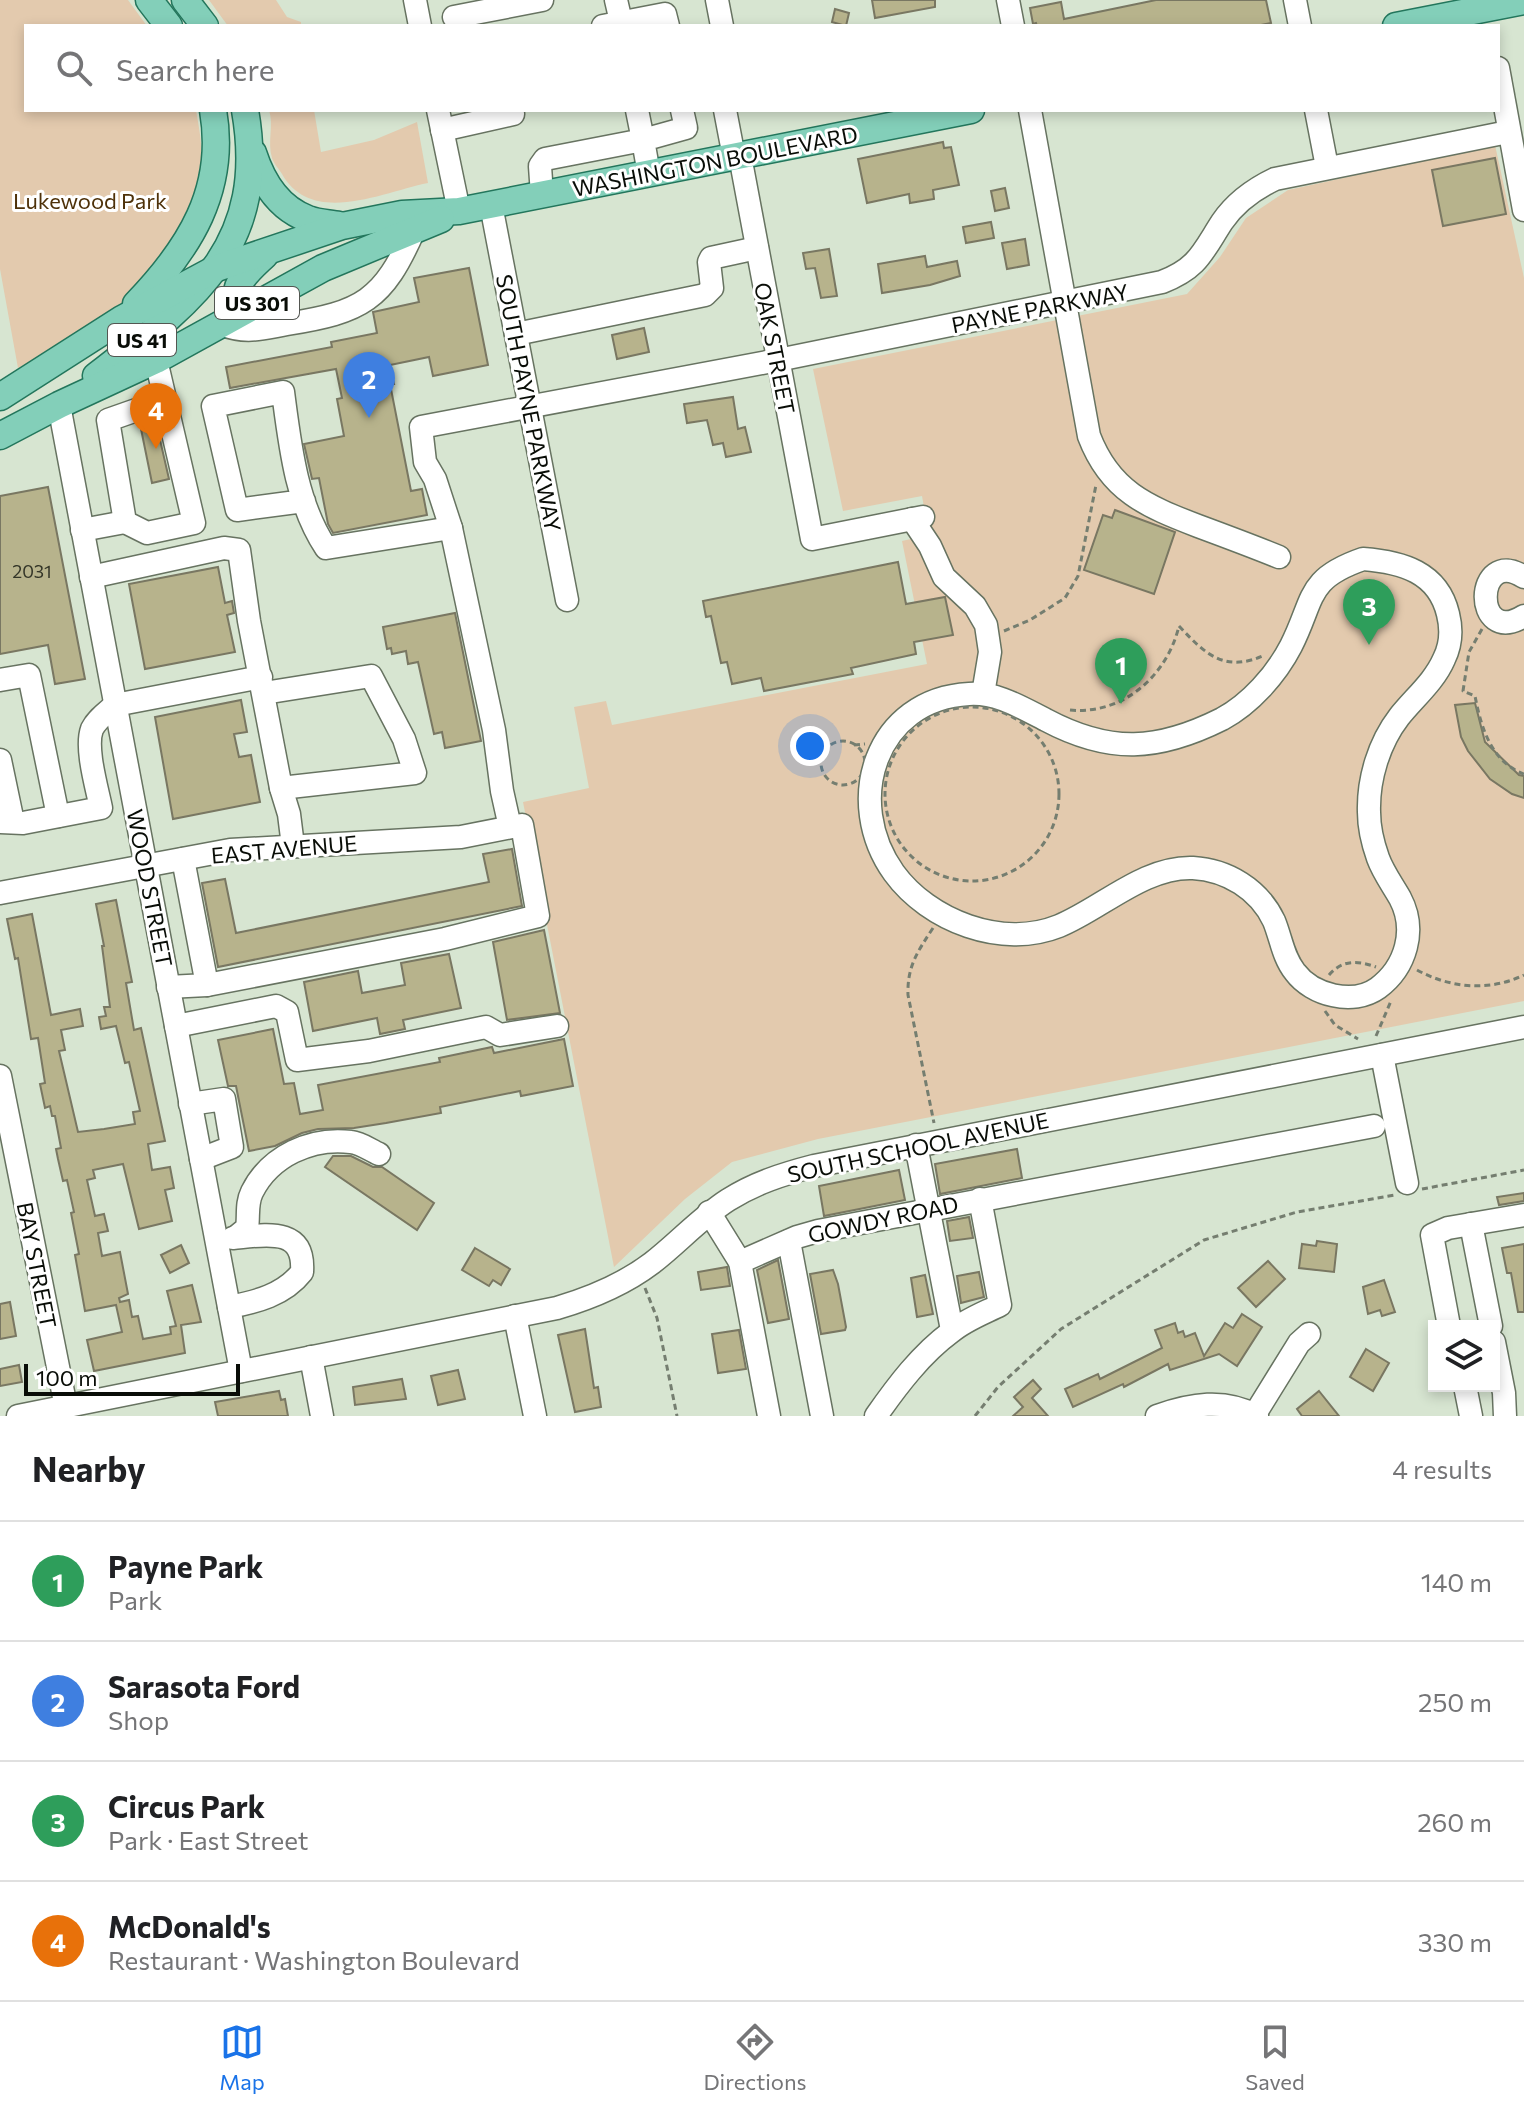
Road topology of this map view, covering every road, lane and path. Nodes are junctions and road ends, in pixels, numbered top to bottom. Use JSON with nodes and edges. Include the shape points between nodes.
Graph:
{"nodes":[{"id":1,"x":149,"y":0,"type":"edge"},
{"id":2,"x":185,"y":0,"type":"edge"},
{"id":3,"x":415,"y":0,"type":"edge"},
{"id":4,"x":542,"y":0,"type":"edge"},
{"id":5,"x":616,"y":0,"type":"edge"},
{"id":6,"x":704,"y":0,"type":"edge"},
{"id":7,"x":717,"y":0,"type":"edge"},
{"id":8,"x":1008,"y":0,"type":"edge"},
{"id":9,"x":1295,"y":0,"type":"edge"},
{"id":10,"x":1524,"y":1,"type":"edge"},
{"id":11,"x":1457,"y":7,"type":"edge"},
{"id":12,"x":454,"y":17,"type":"dead end"},
{"id":13,"x":1490,"y":17,"type":"edge"},
{"id":14,"x":167,"y":24,"type":"edge"},
{"id":15,"x":203,"y":24,"type":"edge"},
{"id":16,"x":420,"y":24,"type":"edge"},
{"id":17,"x":615,"y":24,"type":"edge"},
{"id":18,"x":620,"y":24,"type":"edge"},
{"id":19,"x":668,"y":24,"type":"edge"},
{"id":20,"x":709,"y":24,"type":"edge"},
{"id":21,"x":722,"y":24,"type":"edge"},
{"id":22,"x":1013,"y":24,"type":"edge"},
{"id":23,"x":1300,"y":24,"type":"edge"},
{"id":24,"x":1402,"y":24,"type":"edge"},
{"id":25,"x":1500,"y":81,"type":"edge"},
{"id":26,"x":213,"y":112,"type":"edge"},
{"id":27,"x":245,"y":112,"type":"edge"},
{"id":28,"x":637,"y":112,"type":"edge"},
{"id":29,"x":682,"y":112,"type":"edge"},
{"id":30,"x":726,"y":112,"type":"edge"},
{"id":31,"x":738,"y":112,"type":"edge"},
{"id":32,"x":961,"y":112,"type":"edge"},
{"id":33,"x":1030,"y":112,"type":"edge"},
{"id":34,"x":1316,"y":112,"type":"edge"},
{"id":35,"x":513,"y":114,"type":"dead end"},
{"id":36,"x":440,"y":120,"type":"edge"},
{"id":37,"x":1508,"y":132,"type":"junction"},
{"id":38,"x":643,"y":140,"type":"junction"},
{"id":39,"x":250,"y":143,"type":"junction"},
{"id":40,"x":740,"y":156,"type":"junction"},
{"id":41,"x":1327,"y":167,"type":"junction"},
{"id":42,"x":649,"y":174,"type":"junction"},
{"id":43,"x":542,"y":195,"type":"junction"},
{"id":44,"x":491,"y":205,"type":"junction"},
{"id":45,"x":1524,"y":210,"type":"edge"},
{"id":46,"x":459,"y":211,"type":"junction"},
{"id":47,"x":342,"y":226,"type":"junction"},
{"id":48,"x":414,"y":230,"type":"junction"},
{"id":49,"x":274,"y":247,"type":"junction"},
{"id":50,"x":757,"y":248,"type":"junction"},
{"id":51,"x":217,"y":268,"type":"junction"},
{"id":52,"x":1065,"y":303,"type":"junction"},
{"id":53,"x":122,"y":319,"type":"junction"},
{"id":54,"x":229,"y":319,"type":"junction"},
{"id":55,"x":516,"y":334,"type":"junction"},
{"id":56,"x":156,"y":360,"type":"junction"},
{"id":57,"x":778,"y":360,"type":"junction"},
{"id":58,"x":0,"y":397,"type":"edge"},
{"id":59,"x":165,"y":400,"type":"junction"},
{"id":60,"x":59,"y":405,"type":"junction"},
{"id":61,"x":529,"y":406,"type":"junction"},
{"id":62,"x":0,"y":436,"type":"edge"},
{"id":63,"x":1104,"y":467,"type":"junction"},
{"id":64,"x":304,"y":501,"type":"junction"},
{"id":65,"x":125,"y":522,"type":"junction"},
{"id":66,"x":451,"y":528,"type":"junction"},
{"id":67,"x":82,"y":530,"type":"junction"},
{"id":68,"x":1279,"y":557,"type":"dead end"},
{"id":69,"x":91,"y":577,"type":"junction"},
{"id":70,"x":1524,"y":577,"type":"edge"},
{"id":71,"x":567,"y":600,"type":"dead end"},
{"id":72,"x":1493,"y":616,"type":"junction"},
{"id":73,"x":1524,"y":616,"type":"edge"},
{"id":74,"x":990,"y":637,"type":"junction"},
{"id":75,"x":1267,"y":654,"type":"dead end"},
{"id":76,"x":0,"y":680,"type":"edge"},
{"id":77,"x":263,"y":685,"type":"junction"},
{"id":78,"x":983,"y":694,"type":"junction"},
{"id":79,"x":115,"y":705,"type":"junction"},
{"id":80,"x":1066,"y":709,"type":"dead end"},
{"id":81,"x":1042,"y":731,"type":"dead end"},
{"id":82,"x":0,"y":760,"type":"edge"},
{"id":83,"x":861,"y":774,"type":"junction"},
{"id":84,"x":1524,"y":774,"type":"edge"},
{"id":85,"x":281,"y":788,"type":"junction"},
{"id":86,"x":861,"y":788,"type":"dead end"},
{"id":87,"x":133,"y":801,"type":"junction"},
{"id":88,"x":101,"y":808,"type":"junction"},
{"id":89,"x":58,"y":816,"type":"junction"},
{"id":90,"x":6,"y":822,"type":"edge"},
{"id":91,"x":516,"y":826,"type":"junction"},
{"id":92,"x":888,"y":834,"type":"dead end"},
{"id":93,"x":293,"y":846,"type":"junction"},
{"id":94,"x":183,"y":859,"type":"junction"},
{"id":95,"x":146,"y":866,"type":"junction"},
{"id":96,"x":984,"y":881,"type":"joint"},
{"id":97,"x":0,"y":893,"type":"edge"},
{"id":98,"x":936,"y":923,"type":"dead end"},
{"id":99,"x":1401,"y":961,"type":"junction"},
{"id":100,"x":1376,"y":975,"type":"dead end"},
{"id":101,"x":1524,"y":975,"type":"edge"},
{"id":102,"x":1324,"y":982,"type":"dead end"},
{"id":103,"x":207,"y":985,"type":"junction"},
{"id":104,"x":168,"y":987,"type":"junction"},
{"id":105,"x":1391,"y":989,"type":"dead end"},
{"id":106,"x":1323,"y":1003,"type":"dead end"},
{"id":107,"x":176,"y":1026,"type":"junction"},
{"id":108,"x":557,"y":1026,"type":"dead end"},
{"id":109,"x":1524,"y":1027,"type":"edge"},
{"id":110,"x":1358,"y":1039,"type":"dead end"},
{"id":111,"x":1379,"y":1046,"type":"junction"},
{"id":112,"x":0,"y":1076,"type":"edge"},
{"id":113,"x":190,"y":1104,"type":"junction"},
{"id":114,"x":934,"y":1123,"type":"dead end"},
{"id":115,"x":1374,"y":1126,"type":"dead end"},
{"id":116,"x":916,"y":1145,"type":"junction"},
{"id":117,"x":379,"y":1154,"type":"dead end"},
{"id":118,"x":201,"y":1159,"type":"junction"},
{"id":119,"x":1524,"y":1170,"type":"edge"},
{"id":120,"x":1406,"y":1189,"type":"junction"},
{"id":121,"x":980,"y":1199,"type":"junction"},
{"id":122,"x":929,"y":1209,"type":"junction"},
{"id":123,"x":709,"y":1212,"type":"junction"},
{"id":124,"x":1524,"y":1215,"type":"edge"},
{"id":125,"x":1471,"y":1224,"type":"junction"},
{"id":126,"x":226,"y":1238,"type":"junction"},
{"id":127,"x":789,"y":1241,"type":"junction"},
{"id":128,"x":740,"y":1262,"type":"junction"},
{"id":129,"x":638,"y":1273,"type":"junction"},
{"id":130,"x":229,"y":1307,"type":"junction"},
{"id":131,"x":515,"y":1316,"type":"junction"},
{"id":132,"x":1448,"y":1320,"type":"edge"},
{"id":133,"x":1490,"y":1320,"type":"edge"},
{"id":134,"x":952,"y":1330,"type":"junction"},
{"id":135,"x":1309,"y":1334,"type":"dead end"},
{"id":136,"x":311,"y":1357,"type":"junction"},
{"id":137,"x":241,"y":1371,"type":"junction"},
{"id":138,"x":1500,"y":1373,"type":"edge"},
{"id":139,"x":1466,"y":1392,"type":"edge"},
{"id":140,"x":66,"y":1407,"type":"junction"},
{"id":141,"x":104,"y":1407,"type":"edge"},
{"id":142,"x":1256,"y":1415,"type":"edge"},
{"id":143,"x":18,"y":1416,"type":"edge"},
{"id":144,"x":322,"y":1416,"type":"edge"},
{"id":145,"x":535,"y":1416,"type":"edge"},
{"id":146,"x":677,"y":1416,"type":"edge"},
{"id":147,"x":769,"y":1416,"type":"edge"},
{"id":148,"x":822,"y":1416,"type":"edge"},
{"id":149,"x":876,"y":1416,"type":"edge"},
{"id":150,"x":975,"y":1416,"type":"edge"},
{"id":151,"x":1157,"y":1416,"type":"edge"},
{"id":152,"x":1471,"y":1416,"type":"edge"},
{"id":153,"x":1505,"y":1416,"type":"edge"}],
"edges":[{"from":1,"to":14,"type":"main road"},
{"from":2,"to":15,"type":"main road"},
{"from":3,"to":16,"type":"street"},
{"from":4,"to":12,"type":"street"},
{"from":5,"to":17,"type":"street"},
{"from":6,"to":20,"type":"street"},
{"from":7,"to":21,"type":"street"},
{"from":8,"to":22,"type":"street"},
{"from":9,"to":23,"type":"street"},
{"from":10,"to":13,"type":"main road"},
{"from":11,"to":13,"type":"main road"},
{"from":11,"to":24,"type":"main road"},
{"from":18,"to":19,"type":"street","via":[[665,14]]},
{"from":25,"to":37,"type":"street"},
{"from":26,"to":53,"type":"main road","number":"US 41","via":[[217,157],[205,208],[173,262]]},
{"from":27,"to":39,"type":"main road","number":"US 41"},
{"from":28,"to":38,"type":"street"},
{"from":29,"to":38,"type":"street","via":[[686,128]]},
{"from":30,"to":40,"type":"street"},
{"from":31,"to":40,"type":"street"},
{"from":32,"to":40,"type":"main road","name":"WASHINGTON BOULEVARD","number":"US 301"},
{"from":33,"to":52,"type":"street"},
{"from":34,"to":41,"type":"street"},
{"from":35,"to":36,"type":"street"},
{"from":36,"to":46,"type":"street"},
{"from":37,"to":41,"type":"street","name":"PAYNE PARKWAY"},
{"from":37,"to":45,"type":"street"},
{"from":38,"to":42,"type":"street"},
{"from":38,"to":43,"type":"street","via":[[545,159],[540,166]]},
{"from":39,"to":47,"type":"main road","via":[[270,191],[307,219]]},
{"from":39,"to":51,"type":"main road","number":"US 41","via":[[245,201]]},
{"from":40,"to":42,"type":"main road","name":"WASHINGTON BOULEVARD","number":"US 301"},
{"from":40,"to":50,"type":"street","name":"OAK STREET"},
{"from":41,"to":52,"type":"street","name":"PAYNE PARKWAY","via":[[1252,190],[1183,274]]},
{"from":42,"to":43,"type":"main road","name":"WASHINGTON BOULEVARD","number":"US 301"},
{"from":43,"to":44,"type":"main road","name":"WASHINGTON BOULEVARD","number":"US 301"},
{"from":44,"to":46,"type":"main road","name":"WASHINGTON BOULEVARD","number":"US 301"},
{"from":44,"to":55,"type":"street","name":"SOUTH PAYNE PARKWAY"},
{"from":46,"to":47,"type":"main road","name":"WASHINGTON BOULEVARD","number":"US 301","via":[[402,214]]},
{"from":46,"to":48,"type":"main road","name":"WASHINGTON BOULEVARD","number":"US 301"},
{"from":47,"to":49,"type":"main road","name":"WASHINGTON BOULEVARD","number":"US 301"},
{"from":48,"to":54,"type":"main road","name":"WASHINGTON BOULEVARD","number":"US 301","via":[[323,268]]},
{"from":48,"to":54,"type":"street","via":[[401,262],[384,284],[352,309],[242,332]]},
{"from":49,"to":51,"type":"main road","name":"WASHINGTON BOULEVARD","number":"US 301"},
{"from":49,"to":54,"type":"main road","via":[[237,285]]},
{"from":50,"to":55,"type":"street","via":[[711,258],[712,288],[705,295]]},
{"from":50,"to":57,"type":"street","name":"OAK STREET"},
{"from":51,"to":53,"type":"main road","name":"WASHINGTON BOULEVARD","number":"US 301"},
{"from":51,"to":60,"type":"main road","number":"US 41","via":[[174,315]]},
{"from":52,"to":57,"type":"street","name":"PAYNE PARKWAY"},
{"from":52,"to":63,"type":"street","via":[[1089,436]]},
{"from":53,"to":58,"type":"main road","number":"US 41"},
{"from":54,"to":56,"type":"main road","name":"WASHINGTON BOULEVARD","number":"US 301"},
{"from":55,"to":61,"type":"street","name":"SOUTH PAYNE PARKWAY"},
{"from":56,"to":59,"type":"street"},
{"from":56,"to":60,"type":"main road","name":"WASHINGTON BOULEVARD","number":"US 301"},
{"from":57,"to":61,"type":"street","name":"PAYNE PARKWAY"},
{"from":57,"to":74,"type":"street","name":"OAK STREET","via":[[812,539],[918,518],[944,577],[975,606]]},
{"from":59,"to":65,"type":"street","via":[[108,420]]},
{"from":59,"to":65,"type":"street","via":[[194,523],[147,533]]},
{"from":60,"to":62,"type":"main road","number":"US 41"},
{"from":60,"to":67,"type":"street","name":"WOOD STREET"},
{"from":61,"to":66,"type":"street","name":"PAYNE PARKWAY","via":[[421,427],[425,462]]},
{"from":61,"to":71,"type":"street","name":"SOUTH PAYNE PARKWAY"},
{"from":63,"to":68,"type":"street","via":[[1152,508]]},
{"from":63,"to":74,"type":"path","via":[[1093,491],[1078,576],[1065,598]]},
{"from":64,"to":64,"type":"street","via":[[283,392],[213,406],[237,510]]},
{"from":64,"to":66,"type":"street","via":[[326,548]]},
{"from":65,"to":67,"type":"street"},
{"from":66,"to":91,"type":"street","via":[[502,791]]},
{"from":67,"to":69,"type":"street","name":"WOOD STREET"},
{"from":69,"to":77,"type":"street","via":[[224,548],[239,550]]},
{"from":69,"to":79,"type":"street","name":"WOOD STREET"},
{"from":70,"to":72,"type":"street","via":[[1501,573],[1488,583],[1484,597]]},
{"from":72,"to":73,"type":"street","via":[[1509,622]]},
{"from":72,"to":84,"type":"path","via":[[1469,652],[1463,691],[1475,696],[1488,742],[1498,756]]},
{"from":74,"to":78,"type":"street"},
{"from":75,"to":80,"type":"path","via":[[1242,663],[1216,658],[1179,626],[1172,651],[1143,687],[1110,706]]},
{"from":76,"to":89,"type":"street","via":[[29,675]]},
{"from":77,"to":79,"type":"street"},
{"from":77,"to":85,"type":"street"},
{"from":77,"to":85,"type":"street","via":[[371,676],[404,739],[415,773]]},
{"from":78,"to":99,"type":"street","via":[[936,700],[891,729],[874,763],[869,802],[877,838],[894,873],[955,923],[1027,934],[1058,927],[1129,886],[1190,868],[1225,874],[1250,888],[1276,924],[1294,971],[1309,986],[1333,996],[1360,996],[1375,990]]},
{"from":78,"to":99,"type":"street","via":[[1078,736],[1161,744],[1227,716],[1258,692],[1293,643],[1313,593],[1341,567],[1363,559],[1389,561],[1425,577],[1443,598],[1449,619],[1447,654],[1396,721],[1377,756],[1369,812],[1377,856],[1408,918]]},
{"from":79,"to":87,"type":"street","name":"WOOD STREET"},
{"from":79,"to":88,"type":"street","via":[[91,732]]},
{"from":81,"to":92,"type":"path","via":[[1021,716],[983,704],[959,703],[918,721],[905,731],[885,768],[881,803]]},
{"from":82,"to":90,"type":"street"},
{"from":83,"to":83,"type":"path","via":[[865,763],[858,747],[842,741],[827,748],[821,764],[827,779],[851,784]]},
{"from":83,"to":86,"type":"path"},
{"from":85,"to":93,"type":"street"},
{"from":87,"to":88,"type":"street"},
{"from":87,"to":95,"type":"street","name":"WOOD STREET"},
{"from":88,"to":89,"type":"street"},
{"from":89,"to":90,"type":"street"},
{"from":91,"to":93,"type":"street","name":"EAST AVENUE","via":[[461,837]]},
{"from":91,"to":103,"type":"street","via":[[538,916]]},
{"from":93,"to":94,"type":"street","name":"EAST AVENUE"},
{"from":94,"to":95,"type":"street","name":"EAST AVENUE"},
{"from":94,"to":103,"type":"street"},
{"from":95,"to":97,"type":"street","name":"EAST AVENUE"},
{"from":95,"to":104,"type":"street","name":"WOOD STREET"},
{"from":96,"to":96,"type":"path","via":[[1016,870],[1042,847],[1057,816],[1059,782],[1048,749],[1024,724],[977,706],[929,718],[902,740],[887,771],[885,805],[896,838],[918,864],[949,879]]},
{"from":98,"to":114,"type":"path","via":[[907,976]]},
{"from":99,"to":101,"type":"path","via":[[1447,983],[1475,987]]},
{"from":100,"to":102,"type":"path","via":[[1383,969],[1348,962]]},
{"from":103,"to":104,"type":"street"},
{"from":104,"to":107,"type":"street","name":"WOOD STREET"},
{"from":105,"to":111,"type":"path"},
{"from":106,"to":110,"type":"path","via":[[1335,1025]]},
{"from":107,"to":108,"type":"street","via":[[276,1006],[287,1012],[297,1060],[486,1027],[500,1035]]},
{"from":107,"to":113,"type":"street","name":"WOOD STREET"},
{"from":109,"to":111,"type":"street","name":"SOUTH SCHOOL AVENUE"},
{"from":111,"to":116,"type":"street","name":"SOUTH SCHOOL AVENUE"},
{"from":111,"to":120,"type":"street"},
{"from":112,"to":140,"type":"street","name":"BAY STREET"},
{"from":113,"to":118,"type":"street","name":"WOOD STREET"},
{"from":113,"to":118,"type":"street","via":[[224,1099],[232,1147]]},
{"from":115,"to":121,"type":"street","name":"GOWDY ROAD"},
{"from":116,"to":122,"type":"street"},
{"from":116,"to":123,"type":"street","name":"SOUTH SCHOOL AVENUE","via":[[782,1174]]},
{"from":117,"to":126,"type":"street","via":[[341,1142],[284,1156],[270,1164],[252,1192],[247,1228]]},
{"from":118,"to":126,"type":"street","name":"WOOD STREET"},
{"from":119,"to":120,"type":"path"},
{"from":120,"to":150,"type":"path","via":[[1297,1212],[1204,1240],[1061,1329],[998,1387]]},
{"from":121,"to":122,"type":"street","name":"GOWDY ROAD"},
{"from":121,"to":134,"type":"street","via":[[1000,1305]]},
{"from":122,"to":127,"type":"street","name":"GOWDY ROAD"},
{"from":122,"to":134,"type":"street"},
{"from":123,"to":128,"type":"street"},
{"from":123,"to":129,"type":"street","name":"SOUTH SCHOOL AVENUE"},
{"from":124,"to":125,"type":"street"},
{"from":125,"to":132,"type":"street","via":[[1432,1235]]},
{"from":125,"to":133,"type":"street"},
{"from":126,"to":130,"type":"street","name":"WOOD STREET"},
{"from":126,"to":130,"type":"street","via":[[272,1236],[291,1240],[302,1252],[302,1272],[282,1291]]},
{"from":127,"to":128,"type":"street","name":"GOWDY ROAD"},
{"from":127,"to":148,"type":"street"},
{"from":128,"to":147,"type":"street"},
{"from":129,"to":131,"type":"street","name":"SOUTH SCHOOL AVENUE","via":[[579,1302]]},
{"from":129,"to":146,"type":"path","via":[[657,1318]]},
{"from":130,"to":137,"type":"street","name":"WOOD STREET"},
{"from":131,"to":136,"type":"street","name":"SOUTH SCHOOL AVENUE"},
{"from":131,"to":145,"type":"street"},
{"from":134,"to":149,"type":"street"},
{"from":135,"to":142,"type":"street"},
{"from":136,"to":137,"type":"street","name":"SOUTH SCHOOL AVENUE"},
{"from":136,"to":144,"type":"street"},
{"from":137,"to":141,"type":"street","name":"SOUTH SCHOOL AVENUE"},
{"from":138,"to":153,"type":"street"},
{"from":139,"to":152,"type":"street"},
{"from":140,"to":141,"type":"street","name":"SOUTH SCHOOL AVENUE"},
{"from":140,"to":143,"type":"street","name":"SOUTH SCHOOL AVENUE"},
{"from":142,"to":151,"type":"street","via":[[1198,1404]]}]}
